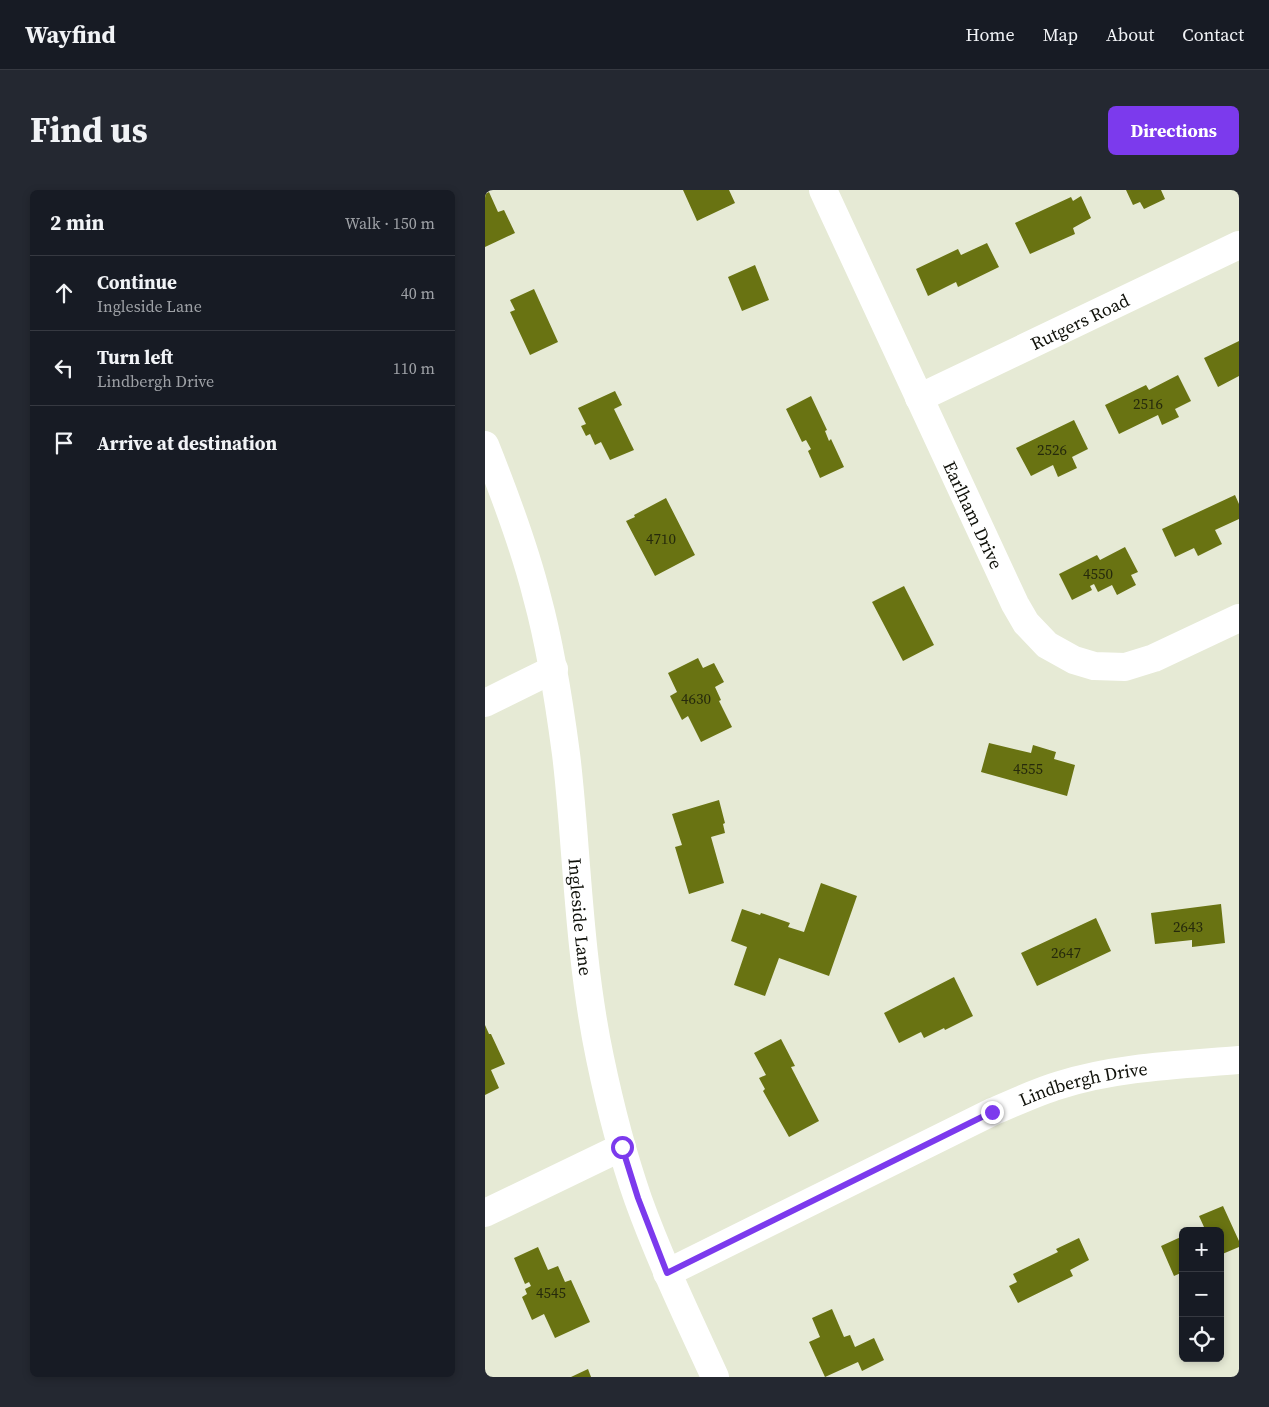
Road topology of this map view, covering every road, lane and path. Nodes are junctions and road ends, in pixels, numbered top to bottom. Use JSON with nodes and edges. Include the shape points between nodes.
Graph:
{"nodes":[{"id":1,"x":823,"y":190,"type":"edge"},
{"id":2,"x":1239,"y":245,"type":"edge"},
{"id":3,"x":919,"y":398,"type":"junction"},
{"id":4,"x":485,"y":446,"type":"edge"},
{"id":5,"x":1239,"y":618,"type":"edge"},
{"id":6,"x":554,"y":669,"type":"junction"},
{"id":7,"x":485,"y":703,"type":"edge"},
{"id":8,"x":1239,"y":1060,"type":"edge"},
{"id":9,"x":622,"y":1147,"type":"junction"},
{"id":10,"x":485,"y":1213,"type":"edge"},
{"id":11,"x":667,"y":1273,"type":"junction"},
{"id":12,"x":715,"y":1377,"type":"edge"}],
"edges":[{"from":1,"to":3,"type":"street","name":"Earlham Drive"},
{"from":2,"to":3,"type":"street","name":"Rutgers Road"},
{"from":3,"to":5,"type":"street","name":"Earlham Drive","via":[[1015,604],[1026,623],[1047,645],[1074,660],[1094,666],[1125,667],[1154,658]]},
{"from":4,"to":6,"type":"street","name":"Ingleside Lane","via":[[520,537]]},
{"from":6,"to":7,"type":"street"},
{"from":6,"to":9,"type":"street","name":"Ingleside Lane","via":[[567,756],[589,996],[599,1057]]},
{"from":8,"to":11,"type":"street","name":"Lindbergh Drive","via":[[1132,1070],[1090,1077],[1040,1091]]},
{"from":9,"to":10,"type":"street"},
{"from":9,"to":11,"type":"street","name":"Ingleside Lane"},
{"from":11,"to":12,"type":"street","name":"Ingleside Lane"}]}
